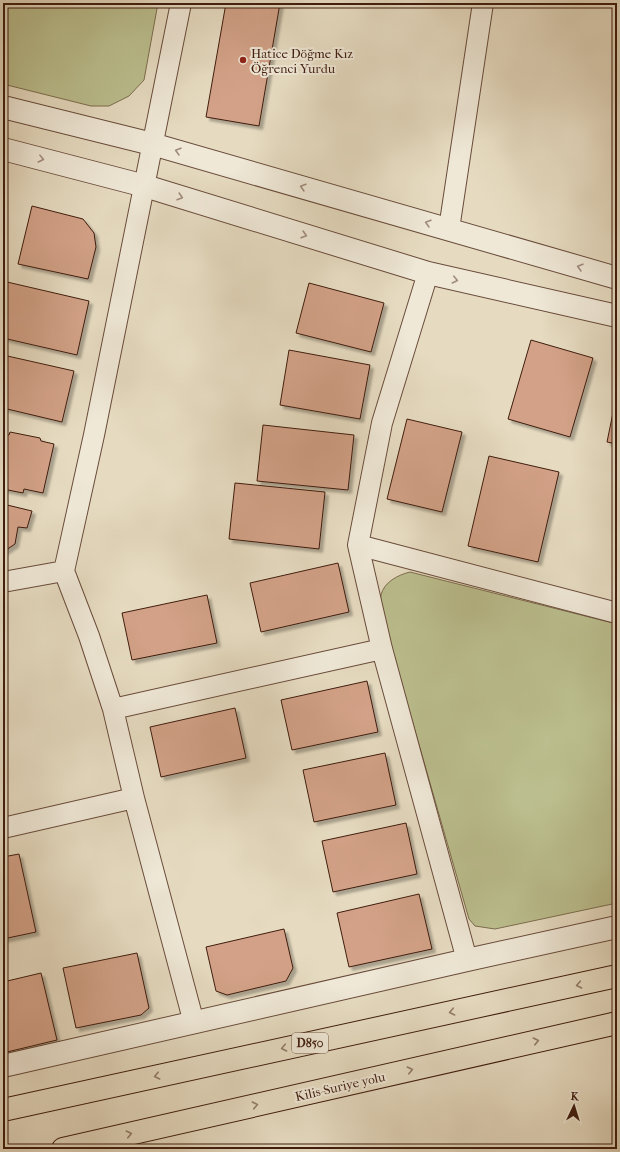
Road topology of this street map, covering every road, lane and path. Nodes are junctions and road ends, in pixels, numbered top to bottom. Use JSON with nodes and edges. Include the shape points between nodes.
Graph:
{"nodes":[{"id":1,"x":181,"y":3,"type":"edge"},
{"id":2,"x":483,"y":3,"type":"edge"},
{"id":3,"x":3,"y":107,"type":"edge"},
{"id":4,"x":152,"y":144,"type":"junction"},
{"id":5,"x":3,"y":149,"type":"edge"},
{"id":6,"x":144,"y":186,"type":"junction"},
{"id":7,"x":449,"y":229,"type":"junction"},
{"id":8,"x":428,"y":273,"type":"junction"},
{"id":9,"x":617,"y":278,"type":"edge"},
{"id":10,"x":617,"y":316,"type":"edge"},
{"id":11,"x":358,"y":545,"type":"junction"},
{"id":12,"x":64,"y":571,"type":"junction"},
{"id":13,"x":3,"y":582,"type":"edge"},
{"id":14,"x":617,"y":612,"type":"edge"},
{"id":15,"x":382,"y":649,"type":"junction"},
{"id":16,"x":113,"y":708,"type":"junction"},
{"id":17,"x":134,"y":798,"type":"junction"},
{"id":18,"x":3,"y":828,"type":"edge"},
{"id":19,"x":617,"y":927,"type":"edge"},
{"id":20,"x":467,"y":960,"type":"junction"},
{"id":21,"x":617,"y":976,"type":"edge"},
{"id":22,"x":194,"y":1023,"type":"junction"},
{"id":23,"x":617,"y":1023,"type":"edge"},
{"id":24,"x":3,"y":1066,"type":"edge"},
{"id":25,"x":3,"y":1110,"type":"edge"},
{"id":26,"x":63,"y":1149,"type":"edge"}],
"edges":[{"from":1,"to":4,"type":"street"},
{"from":2,"to":7,"type":"street"},
{"from":3,"to":4,"type":"street"},
{"from":4,"to":6,"type":"street"},
{"from":7,"to":4,"type":"street","one_way":true},
{"from":5,"to":6,"type":"street","one_way":true},
{"from":6,"to":8,"type":"street","one_way":true},
{"from":6,"to":12,"type":"street"},
{"from":9,"to":7,"type":"street","one_way":true},
{"from":8,"to":10,"type":"street","one_way":true},
{"from":8,"to":11,"type":"street","via":[[382,423]]},
{"from":11,"to":14,"type":"street"},
{"from":11,"to":15,"type":"street"},
{"from":12,"to":13,"type":"street"},
{"from":12,"to":16,"type":"street"},
{"from":15,"to":16,"type":"street"},
{"from":15,"to":20,"type":"street"},
{"from":16,"to":17,"type":"street"},
{"from":17,"to":18,"type":"street"},
{"from":17,"to":22,"type":"street"},
{"from":19,"to":20,"type":"street"},
{"from":20,"to":22,"type":"street"},
{"from":21,"to":25,"type":"highway","number":"D850","one_way":true},
{"from":22,"to":24,"type":"street"},
{"from":26,"to":23,"type":"highway","name":"Kilis-Suriye yolu","one_way":true}]}
